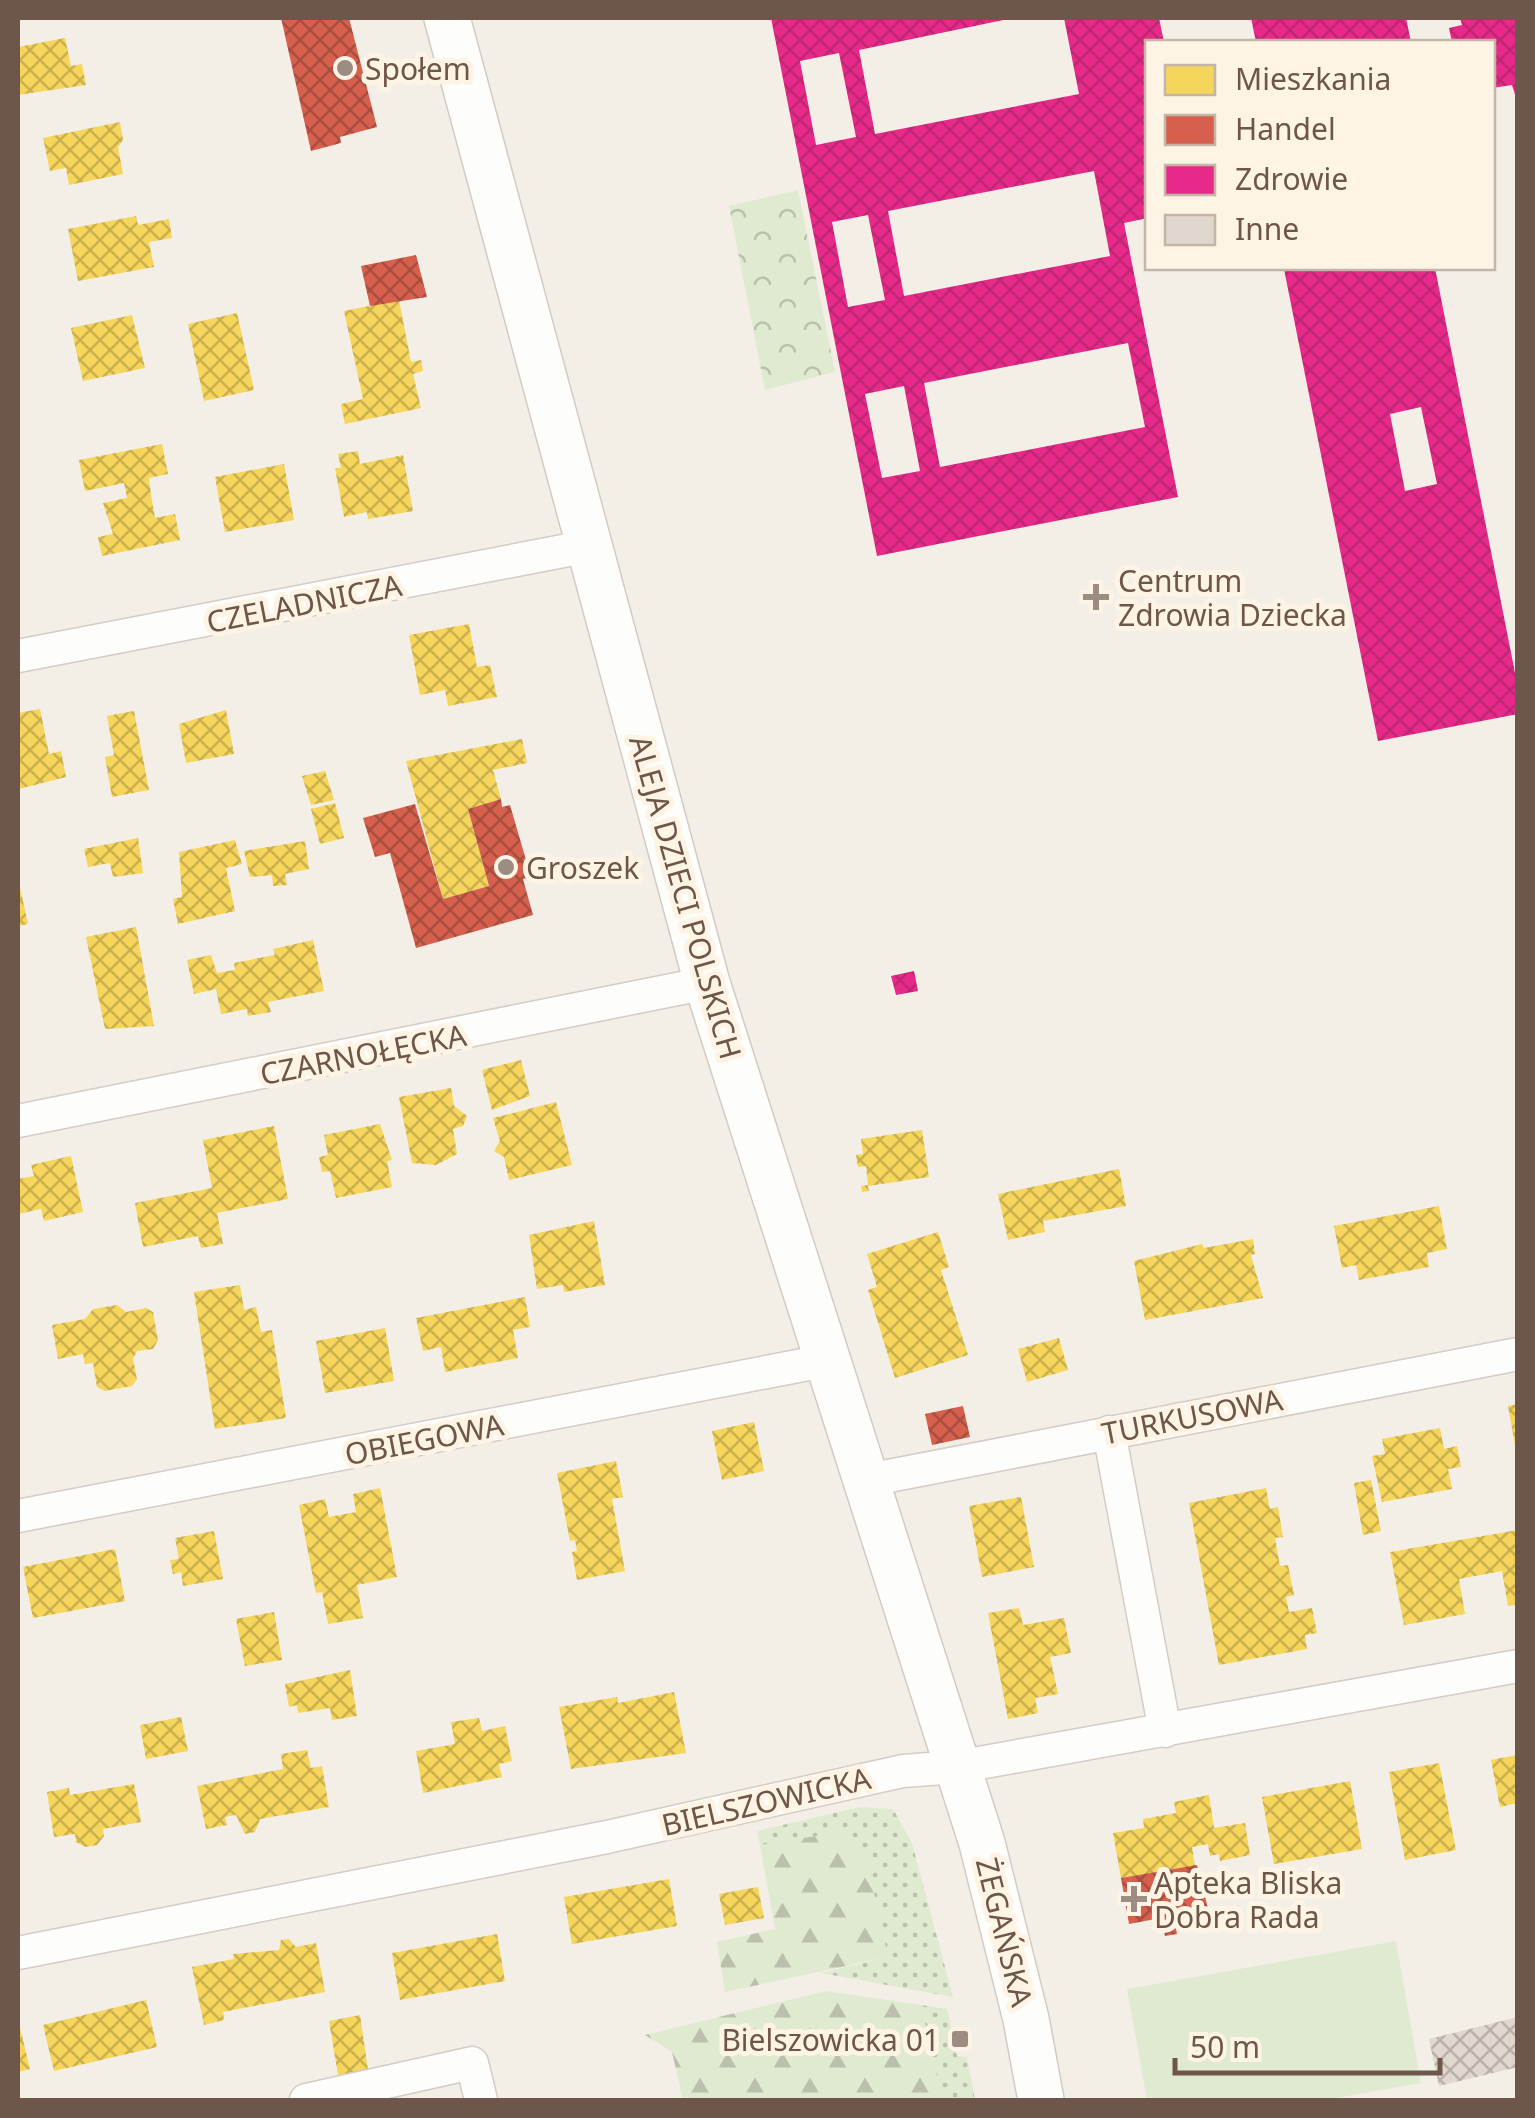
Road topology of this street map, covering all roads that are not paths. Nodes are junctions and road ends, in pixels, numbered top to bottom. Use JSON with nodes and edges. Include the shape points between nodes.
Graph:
{"nodes":[{"id":1,"x":447,"y":18,"type":"edge"},
{"id":2,"x":589,"y":546,"type":"junction"},
{"id":3,"x":18,"y":656,"type":"edge"},
{"id":4,"x":707,"y":983,"type":"junction"},
{"id":5,"x":18,"y":1121,"type":"edge"},
{"id":6,"x":1518,"y":1354,"type":"edge"},
{"id":7,"x":830,"y":1360,"type":"junction"},
{"id":8,"x":1110,"y":1432,"type":"junction"},
{"id":9,"x":868,"y":1480,"type":"junction"},
{"id":10,"x":18,"y":1516,"type":"edge"},
{"id":11,"x":1518,"y":1666,"type":"edge"},
{"id":12,"x":1164,"y":1731,"type":"junction"},
{"id":13,"x":957,"y":1768,"type":"junction"},
{"id":14,"x":18,"y":1952,"type":"edge"},
{"id":15,"x":306,"y":2100,"type":"edge"},
{"id":16,"x":481,"y":2100,"type":"edge"},
{"id":17,"x":1041,"y":2100,"type":"edge"}],
"edges":[{"from":1,"to":2,"type":"street","name":"ALEJA DZIECI POLSKICH"},
{"from":2,"to":3,"type":"street","name":"CZELADNICZA"},
{"from":2,"to":4,"type":"street","name":"ALEJA DZIECI POLSKICH"},
{"from":4,"to":5,"type":"street","name":"CZARNOŁĘCKA"},
{"from":4,"to":7,"type":"street","name":"ALEJA DZIECI POLSKICH"},
{"from":6,"to":8,"type":"street","name":"TURKUSOWA"},
{"from":7,"to":9,"type":"street","name":"ALEJA DZIECI POLSKICH"},
{"from":7,"to":10,"type":"street","name":"OBIEGOWA"},
{"from":8,"to":9,"type":"street","name":"TURKUSOWA"},
{"from":8,"to":12,"type":"street"},
{"from":9,"to":13,"type":"street","name":"ALEJA DZIECI POLSKICH"},
{"from":11,"to":12,"type":"street","name":"BIELSZOWICKA"},
{"from":12,"to":13,"type":"street","name":"BIELSZOWICKA"},
{"from":13,"to":14,"type":"street","name":"BIELSZOWICKA","via":[[903,1771],[607,1837]]},
{"from":13,"to":17,"type":"street","name":"ŻEGAŃSKA","via":[[1006,1929]]},
{"from":15,"to":16,"type":"street","via":[[472,2063]]}]}
